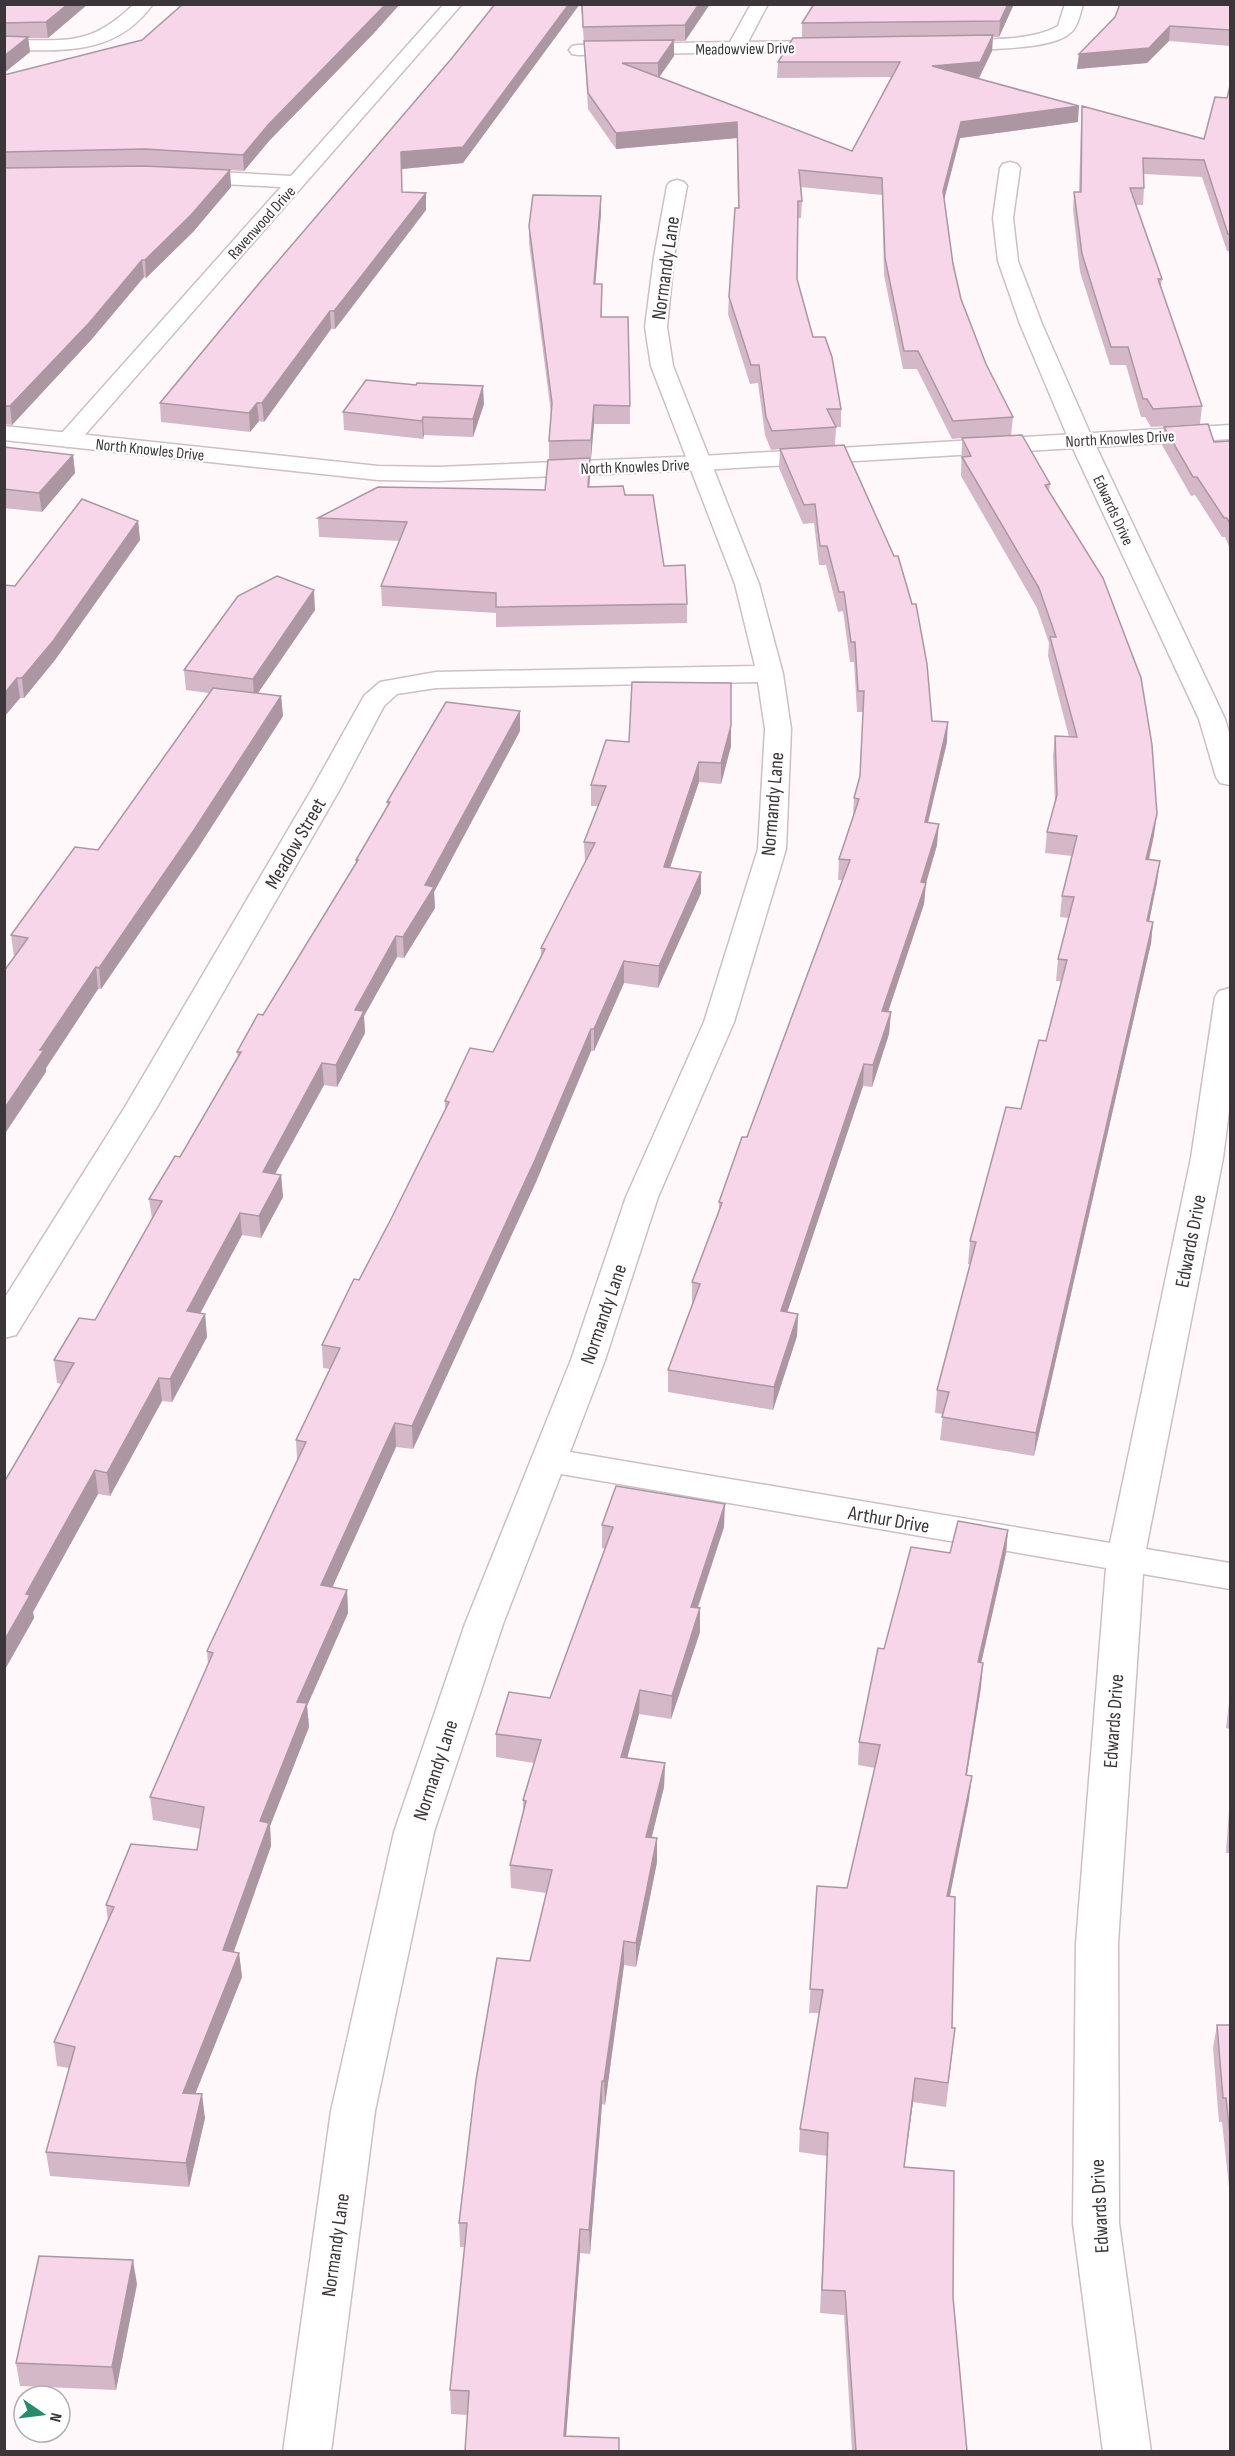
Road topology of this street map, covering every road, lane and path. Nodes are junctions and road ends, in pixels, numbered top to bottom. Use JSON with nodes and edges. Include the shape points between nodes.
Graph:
{"nodes":[{"id":1,"x":145,"y":4,"type":"edge"},
{"id":2,"x":454,"y":4,"type":"edge"},
{"id":3,"x":760,"y":4,"type":"edge"},
{"id":4,"x":1074,"y":4,"type":"edge"},
{"id":5,"x":4,"y":45,"type":"edge"},
{"id":6,"x":934,"y":45,"type":"edge"},
{"id":7,"x":852,"y":46,"type":"edge"},
{"id":8,"x":736,"y":48,"type":"junction"},
{"id":9,"x":578,"y":50,"type":"dead end"},
{"id":10,"x":1010,"y":168,"type":"dead end"},
{"id":11,"x":169,"y":175,"type":"edge"},
{"id":12,"x":297,"y":182,"type":"junction"},
{"id":13,"x":677,"y":186,"type":"dead end"},
{"id":14,"x":1230,"y":432,"type":"edge"},
{"id":15,"x":4,"y":433,"type":"edge"},
{"id":16,"x":68,"y":440,"type":"junction"},
{"id":17,"x":1081,"y":440,"type":"junction"},
{"id":18,"x":702,"y":463,"type":"junction"},
{"id":19,"x":770,"y":674,"type":"junction"},
{"id":20,"x":1230,"y":777,"type":"edge"},
{"id":21,"x":1230,"y":997,"type":"edge"},
{"id":22,"x":4,"y":1328,"type":"edge"},
{"id":23,"x":548,"y":1460,"type":"junction"},
{"id":24,"x":1125,"y":1559,"type":"junction"},
{"id":25,"x":1230,"y":1576,"type":"edge"},
{"id":26,"x":307,"y":2451,"type":"edge"},
{"id":27,"x":1127,"y":2451,"type":"edge"}],
"edges":[{"from":1,"to":5,"type":"street","via":[[115,31],[99,39],[73,44]]},
{"from":2,"to":12,"type":"street","name":"Ravenwood Drive"},
{"from":3,"to":8,"type":"street"},
{"from":4,"to":6,"type":"street","via":[[1065,29],[1056,35],[1023,41]]},
{"from":7,"to":8,"type":"street","name":"Meadowview Drive"},
{"from":8,"to":9,"type":"street","name":"Meadowview Drive"},
{"from":10,"to":17,"type":"street","name":"Edwards Drive","via":[[1003,218],[1008,261]]},
{"from":11,"to":12,"type":"street"},
{"from":12,"to":16,"type":"street","name":"Ravenwood Drive"},
{"from":13,"to":18,"type":"street","name":"Normandy Lane","via":[[656,327],[662,366]]},
{"from":14,"to":17,"type":"street","name":"North Knowles Drive"},
{"from":15,"to":16,"type":"street","name":"North Knowles Drive"},
{"from":16,"to":18,"type":"street","name":"North Knowles Drive","via":[[378,473]]},
{"from":17,"to":18,"type":"street","name":"North Knowles Drive"},
{"from":17,"to":20,"type":"street","name":"Edwards Drive","via":[[1212,718]]},
{"from":18,"to":19,"type":"street","name":"Normandy Lane","via":[[747,584]]},
{"from":19,"to":22,"type":"street","name":"Meadow Street","via":[[436,680],[389,688],[373,702],[141,1107]]},
{"from":19,"to":23,"type":"street","name":"Normandy Lane","via":[[778,729],[772,849],[718,1022],[642,1197],[588,1360]]},
{"from":21,"to":24,"type":"street","name":"Edwards Drive","via":[[1207,1158]]},
{"from":23,"to":24,"type":"street","name":"Arthur Drive"},
{"from":23,"to":26,"type":"street","name":"Normandy Lane","via":[[484,1624],[414,1832],[353,2111]]},
{"from":24,"to":25,"type":"street","name":"Arthur Drive"},
{"from":24,"to":27,"type":"street","name":"Edwards Drive","via":[[1097,1943],[1096,2223]]}]}
